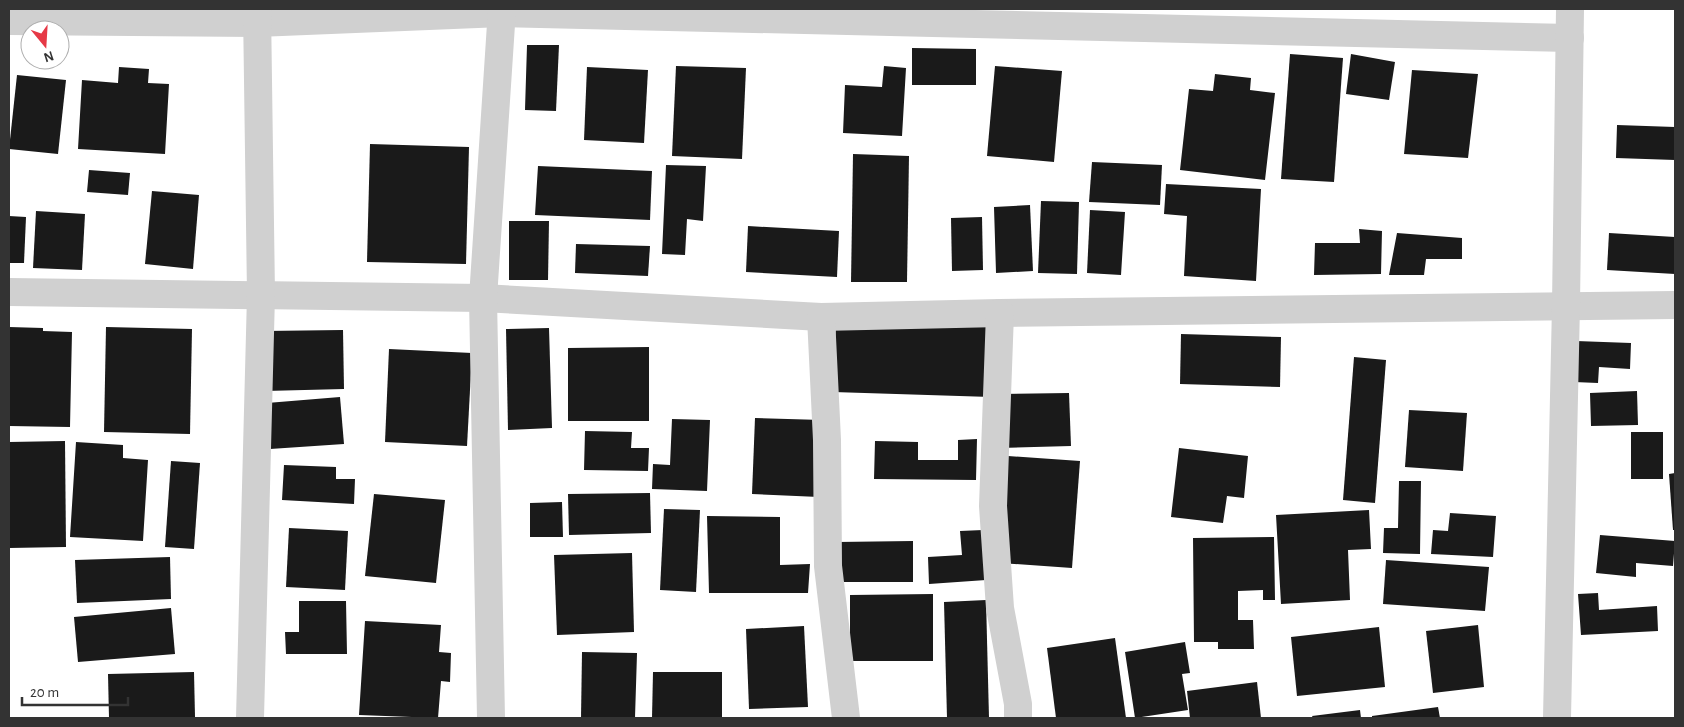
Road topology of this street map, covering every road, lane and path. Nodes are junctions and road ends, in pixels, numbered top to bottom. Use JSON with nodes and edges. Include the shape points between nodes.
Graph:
{"nodes":[{"id":1,"x":1570,"y":9,"type":"edge"},
{"id":2,"x":502,"y":11,"type":"edge"},
{"id":3,"x":257,"y":16,"type":"edge"},
{"id":4,"x":9,"y":21,"type":"edge"},
{"id":5,"x":1570,"y":38,"type":"junction"},
{"id":6,"x":9,"y":292,"type":"edge"},
{"id":7,"x":261,"y":295,"type":"junction"},
{"id":8,"x":483,"y":298,"type":"junction"},
{"id":9,"x":1675,"y":304,"type":"edge"},
{"id":10,"x":1566,"y":305,"type":"junction"},
{"id":11,"x":1000,"y":313,"type":"junction"},
{"id":12,"x":821,"y":318,"type":"junction"},
{"id":13,"x":250,"y":718,"type":"edge"},
{"id":14,"x":491,"y":718,"type":"edge"},
{"id":15,"x":846,"y":718,"type":"edge"},
{"id":16,"x":1018,"y":718,"type":"edge"},
{"id":17,"x":1557,"y":718,"type":"edge"}],
"edges":[{"from":1,"to":5,"type":"street"},
{"from":2,"to":3,"type":"street"},
{"from":2,"to":5,"type":"street"},
{"from":2,"to":8,"type":"street"},
{"from":3,"to":4,"type":"street"},
{"from":3,"to":7,"type":"street"},
{"from":5,"to":10,"type":"street"},
{"from":6,"to":7,"type":"street"},
{"from":7,"to":8,"type":"street"},
{"from":7,"to":13,"type":"street"},
{"from":8,"to":12,"type":"street"},
{"from":8,"to":14,"type":"street"},
{"from":9,"to":10,"type":"street"},
{"from":10,"to":11,"type":"street"},
{"from":10,"to":17,"type":"street"},
{"from":11,"to":12,"type":"street"},
{"from":11,"to":16,"type":"street","via":[[993,506],[1000,608]]},
{"from":12,"to":15,"type":"street","via":[[827,440],[828,566]]}]}
